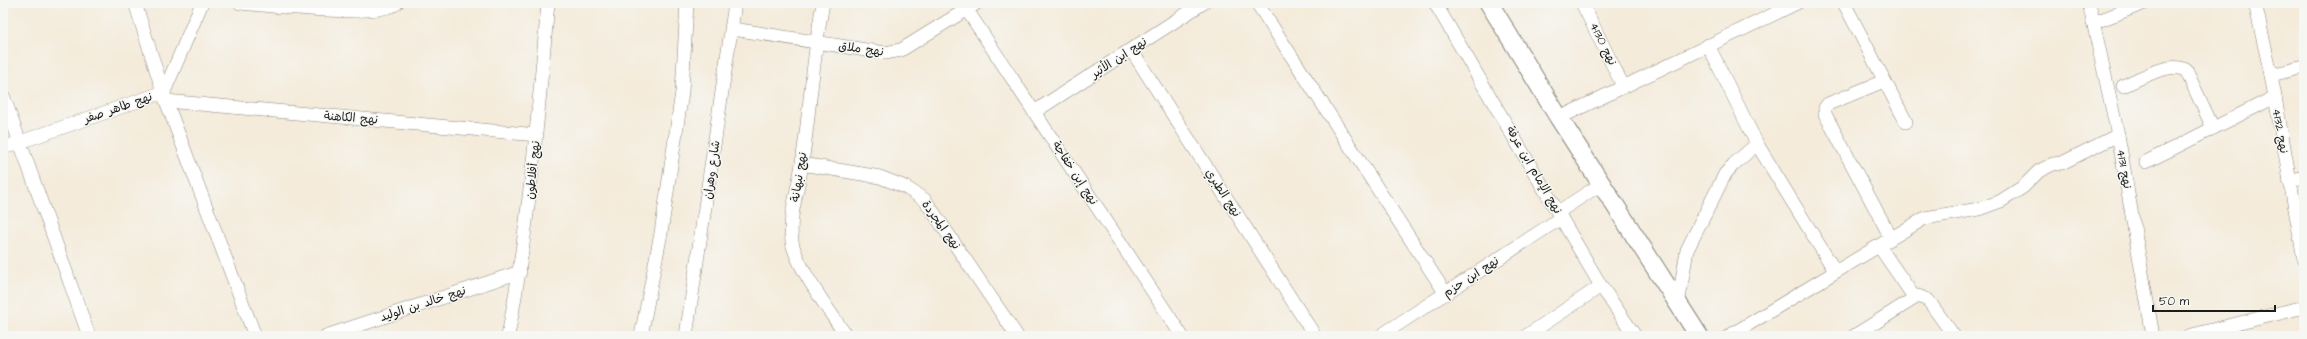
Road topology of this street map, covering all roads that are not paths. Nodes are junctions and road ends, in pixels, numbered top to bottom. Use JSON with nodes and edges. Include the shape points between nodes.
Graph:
{"nodes":[{"id":1,"x":135,"y":3,"type":"edge"},
{"id":2,"x":202,"y":3,"type":"edge"},
{"id":3,"x":240,"y":3,"type":"edge"},
{"id":4,"x":397,"y":3,"type":"edge"},
{"id":5,"x":548,"y":3,"type":"edge"},
{"id":6,"x":687,"y":3,"type":"edge"},
{"id":7,"x":735,"y":3,"type":"edge"},
{"id":8,"x":822,"y":3,"type":"edge"},
{"id":9,"x":1203,"y":3,"type":"edge"},
{"id":10,"x":1257,"y":3,"type":"edge"},
{"id":11,"x":1435,"y":3,"type":"edge"},
{"id":12,"x":1489,"y":3,"type":"edge"},
{"id":13,"x":1582,"y":3,"type":"edge"},
{"id":14,"x":1797,"y":3,"type":"edge"},
{"id":15,"x":1844,"y":3,"type":"edge"},
{"id":16,"x":2089,"y":3,"type":"edge"},
{"id":17,"x":2145,"y":3,"type":"edge"},
{"id":18,"x":2255,"y":3,"type":"edge"},
{"id":19,"x":972,"y":7,"type":"edge"},
{"id":20,"x":2093,"y":23,"type":"junction"},
{"id":21,"x":733,"y":28,"type":"junction"},
{"id":22,"x":816,"y":43,"type":"junction"},
{"id":23,"x":1708,"y":45,"type":"junction"},
{"id":24,"x":1132,"y":51,"type":"junction"},
{"id":25,"x":2304,"y":67,"type":"edge"},
{"id":26,"x":2271,"y":75,"type":"junction"},
{"id":27,"x":1884,"y":81,"type":"junction"},
{"id":28,"x":1623,"y":86,"type":"junction"},
{"id":29,"x":2123,"y":86,"type":"dead end"},
{"id":30,"x":3,"y":95,"type":"edge"},
{"id":31,"x":165,"y":97,"type":"junction"},
{"id":32,"x":2275,"y":97,"type":"junction"},
{"id":33,"x":1034,"y":112,"type":"junction"},
{"id":34,"x":1559,"y":118,"type":"junction"},
{"id":35,"x":1906,"y":122,"type":"dead end"},
{"id":36,"x":2213,"y":128,"type":"junction"},
{"id":37,"x":537,"y":135,"type":"junction"},
{"id":38,"x":2118,"y":135,"type":"junction"},
{"id":39,"x":20,"y":142,"type":"junction"},
{"id":40,"x":1757,"y":144,"type":"junction"},
{"id":41,"x":3,"y":148,"type":"edge"},
{"id":42,"x":2146,"y":162,"type":"dead end"},
{"id":43,"x":802,"y":164,"type":"junction"},
{"id":44,"x":2304,"y":177,"type":"edge"},
{"id":45,"x":2289,"y":181,"type":"junction"},
{"id":46,"x":1601,"y":184,"type":"junction"},
{"id":47,"x":1560,"y":215,"type":"junction"},
{"id":48,"x":1891,"y":238,"type":"junction"},
{"id":49,"x":1879,"y":246,"type":"junction"},
{"id":50,"x":2304,"y":259,"type":"edge"},
{"id":51,"x":520,"y":272,"type":"junction"},
{"id":52,"x":1835,"y":272,"type":"junction"},
{"id":53,"x":1602,"y":286,"type":"junction"},
{"id":54,"x":1446,"y":294,"type":"junction"},
{"id":55,"x":1914,"y":297,"type":"junction"},
{"id":56,"x":1678,"y":305,"type":"junction"},
{"id":57,"x":2304,"y":308,"type":"edge"},
{"id":58,"x":689,"y":333,"type":"edge"},
{"id":59,"x":1860,"y":335,"type":"edge"},
{"id":60,"x":90,"y":336,"type":"edge"},
{"id":61,"x":255,"y":336,"type":"edge"},
{"id":62,"x":326,"y":336,"type":"edge"},
{"id":63,"x":508,"y":336,"type":"edge"},
{"id":64,"x":641,"y":336,"type":"edge"},
{"id":65,"x":846,"y":336,"type":"edge"},
{"id":66,"x":1017,"y":336,"type":"edge"},
{"id":67,"x":1182,"y":336,"type":"edge"},
{"id":68,"x":1314,"y":336,"type":"edge"},
{"id":69,"x":1380,"y":336,"type":"edge"},
{"id":70,"x":1526,"y":336,"type":"edge"},
{"id":71,"x":1634,"y":336,"type":"edge"},
{"id":72,"x":1699,"y":336,"type":"edge"},
{"id":73,"x":1729,"y":336,"type":"edge"},
{"id":74,"x":1954,"y":336,"type":"edge"},
{"id":75,"x":2153,"y":336,"type":"edge"},
{"id":76,"x":2188,"y":336,"type":"edge"}],
"edges":[{"from":1,"to":31,"type":"street"},
{"from":2,"to":31,"type":"street","name":"نهج طاهر صفر"},
{"from":3,"to":4,"type":"street","via":[[360,11]]},
{"from":5,"to":37,"type":"street","name":"نهج أفلاطون"},
{"from":6,"to":64,"type":"street","via":[[681,100],[661,234]]},
{"from":7,"to":21,"type":"street","name":"شارع وهران"},
{"from":8,"to":22,"type":"street","name":"نهج نبهانة"},
{"from":9,"to":24,"type":"street","name":"نهج ابن الأثير"},
{"from":10,"to":54,"type":"street"},
{"from":11,"to":47,"type":"street","name":"نهج الإمام ابن عرفة"},
{"from":12,"to":34,"type":"street"},
{"from":13,"to":28,"type":"street","name":"نهج 4130"},
{"from":14,"to":23,"type":"street"},
{"from":15,"to":27,"type":"street"},
{"from":16,"to":20,"type":"street","name":"نهج 4131"},
{"from":17,"to":20,"type":"street"},
{"from":18,"to":26,"type":"street","name":"نهج 4132"},
{"from":19,"to":22,"type":"street","name":"نهج ملاق","via":[[892,53]]},
{"from":19,"to":33,"type":"street","name":"نهج إبن خفاجة"},
{"from":20,"to":38,"type":"street","name":"نهج 4131"},
{"from":21,"to":22,"type":"street","name":"نهج ملاق"},
{"from":21,"to":58,"type":"street","name":"شارع وهران"},
{"from":22,"to":43,"type":"street","name":"نهج نبهانة"},
{"from":23,"to":28,"type":"street"},
{"from":23,"to":40,"type":"street"},
{"from":24,"to":33,"type":"street","name":"نهج ابن الأثير"},
{"from":24,"to":68,"type":"street","name":"نهج الطبري"},
{"from":25,"to":26,"type":"street"},
{"from":26,"to":32,"type":"street","name":"نهج 4132"},
{"from":27,"to":35,"type":"street"},
{"from":27,"to":48,"type":"street","via":[[1828,104],[1825,114]]},
{"from":28,"to":34,"type":"street"},
{"from":29,"to":36,"type":"street","via":[[2178,66],[2186,70]]},
{"from":30,"to":39,"type":"street"},
{"from":31,"to":37,"type":"street","name":"نهج الكاهنة"},
{"from":31,"to":39,"type":"street","name":"نهج طاهر صفر"},
{"from":31,"to":61,"type":"street"},
{"from":32,"to":36,"type":"street"},
{"from":32,"to":45,"type":"street","name":"نهج 4132"},
{"from":33,"to":67,"type":"street","name":"نهج إبن خفاجة"},
{"from":34,"to":46,"type":"street"},
{"from":36,"to":42,"type":"street"},
{"from":37,"to":51,"type":"street","name":"نهج أفلاطون"},
{"from":38,"to":48,"type":"street","via":[[2062,163],[2053,164],[2039,171],[2023,187],[2001,201],[1979,209],[1933,215]]},
{"from":38,"to":75,"type":"street","name":"نهج 4131"},
{"from":39,"to":41,"type":"street","name":"نهج طاهر صفر"},
{"from":39,"to":60,"type":"street"},
{"from":40,"to":52,"type":"street"},
{"from":40,"to":56,"type":"street","via":[[1725,174],[1687,250]]},
{"from":43,"to":65,"type":"street","name":"نهج نبهانة","via":[[791,224],[796,258]]},
{"from":43,"to":66,"type":"street","name":"نهج المجردة","via":[[880,177],[905,187],[926,200]]},
{"from":44,"to":45,"type":"street"},
{"from":45,"to":50,"type":"street","name":"نهج 4132"},
{"from":46,"to":47,"type":"street","name":"نهج ابن حزم"},
{"from":46,"to":56,"type":"street"},
{"from":47,"to":53,"type":"street","name":"نهج الإمام ابن عرفة"},
{"from":47,"to":54,"type":"street","name":"نهج ابن حزم"},
{"from":48,"to":49,"type":"street"},
{"from":49,"to":52,"type":"street"},
{"from":49,"to":55,"type":"street"},
{"from":51,"to":62,"type":"street","name":"نهج خالد بن الوليد"},
{"from":51,"to":63,"type":"street","name":"نهج أفلاطون"},
{"from":52,"to":73,"type":"street"},
{"from":53,"to":70,"type":"street"},
{"from":53,"to":71,"type":"street","name":"نهج الإمام ابن عرفة"},
{"from":54,"to":69,"type":"street","name":"نهج ابن حزم"},
{"from":55,"to":59,"type":"street"},
{"from":55,"to":74,"type":"street","via":[[1928,300]]},
{"from":56,"to":72,"type":"street"},
{"from":57,"to":76,"type":"street"}]}
